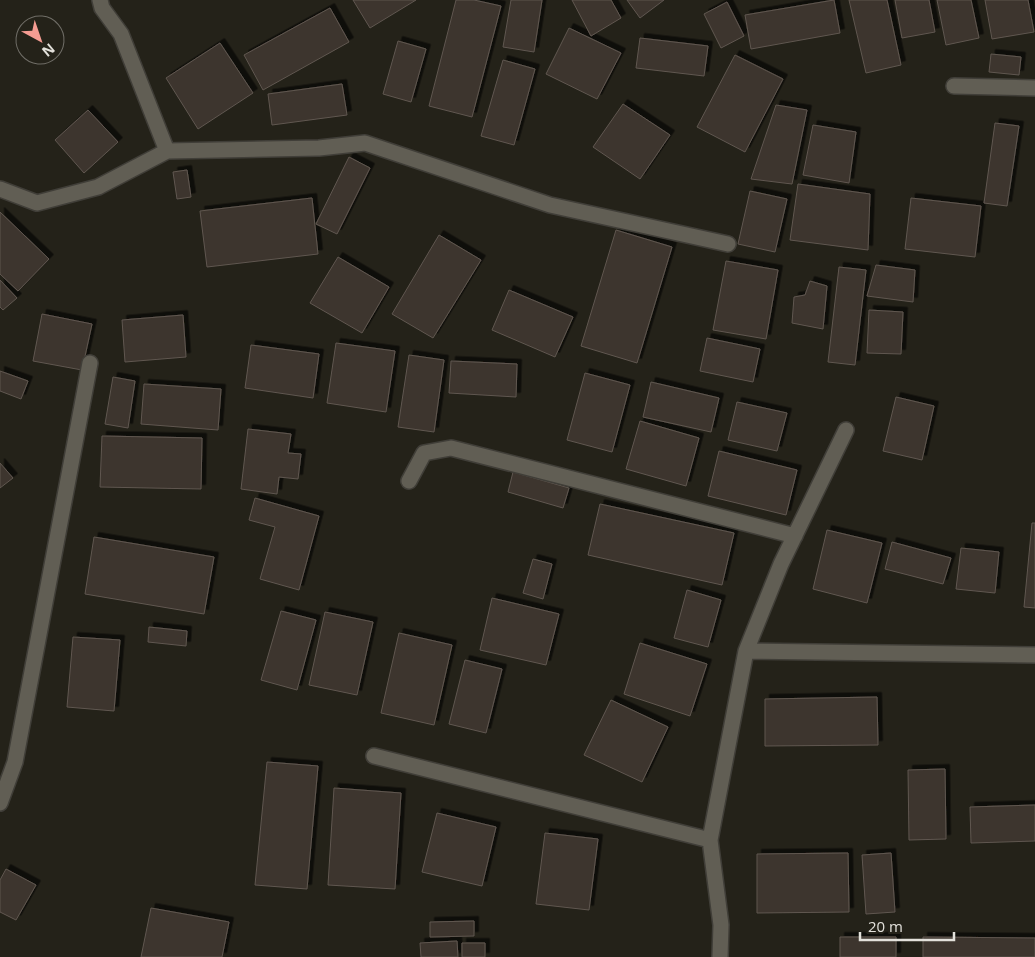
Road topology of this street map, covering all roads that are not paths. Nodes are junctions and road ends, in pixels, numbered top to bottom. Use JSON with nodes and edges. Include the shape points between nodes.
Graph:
{"nodes":[{"id":1,"x":100,"y":0,"type":"edge"},
{"id":2,"x":954,"y":86,"type":"dead end"},
{"id":3,"x":1035,"y":88,"type":"edge"},
{"id":4,"x":167,"y":151,"type":"junction"},
{"id":5,"x":0,"y":189,"type":"edge"},
{"id":6,"x":728,"y":244,"type":"dead end"},
{"id":7,"x":90,"y":363,"type":"dead end"},
{"id":8,"x":846,"y":430,"type":"dead end"},
{"id":9,"x":409,"y":481,"type":"dead end"},
{"id":10,"x":795,"y":536,"type":"junction"},
{"id":11,"x":746,"y":651,"type":"junction"},
{"id":12,"x":1035,"y":655,"type":"edge"},
{"id":13,"x":374,"y":756,"type":"dead end"},
{"id":14,"x":0,"y":803,"type":"edge"},
{"id":15,"x":710,"y":840,"type":"junction"},
{"id":16,"x":720,"y":957,"type":"edge"}],
"edges":[{"from":1,"to":4,"type":"street","via":[[102,8],[121,34]]},
{"from":2,"to":3,"type":"street"},
{"from":4,"to":5,"type":"street","via":[[98,187],[37,203]]},
{"from":4,"to":6,"type":"street","via":[[319,148],[365,143],[550,205]]},
{"from":7,"to":14,"type":"street","via":[[15,762]]},
{"from":8,"to":10,"type":"street"},
{"from":9,"to":10,"type":"street","via":[[424,453],[451,448]]},
{"from":10,"to":11,"type":"street"},
{"from":11,"to":12,"type":"street"},
{"from":11,"to":15,"type":"street"},
{"from":13,"to":15,"type":"street"},
{"from":15,"to":16,"type":"street","via":[[721,925]]}]}
